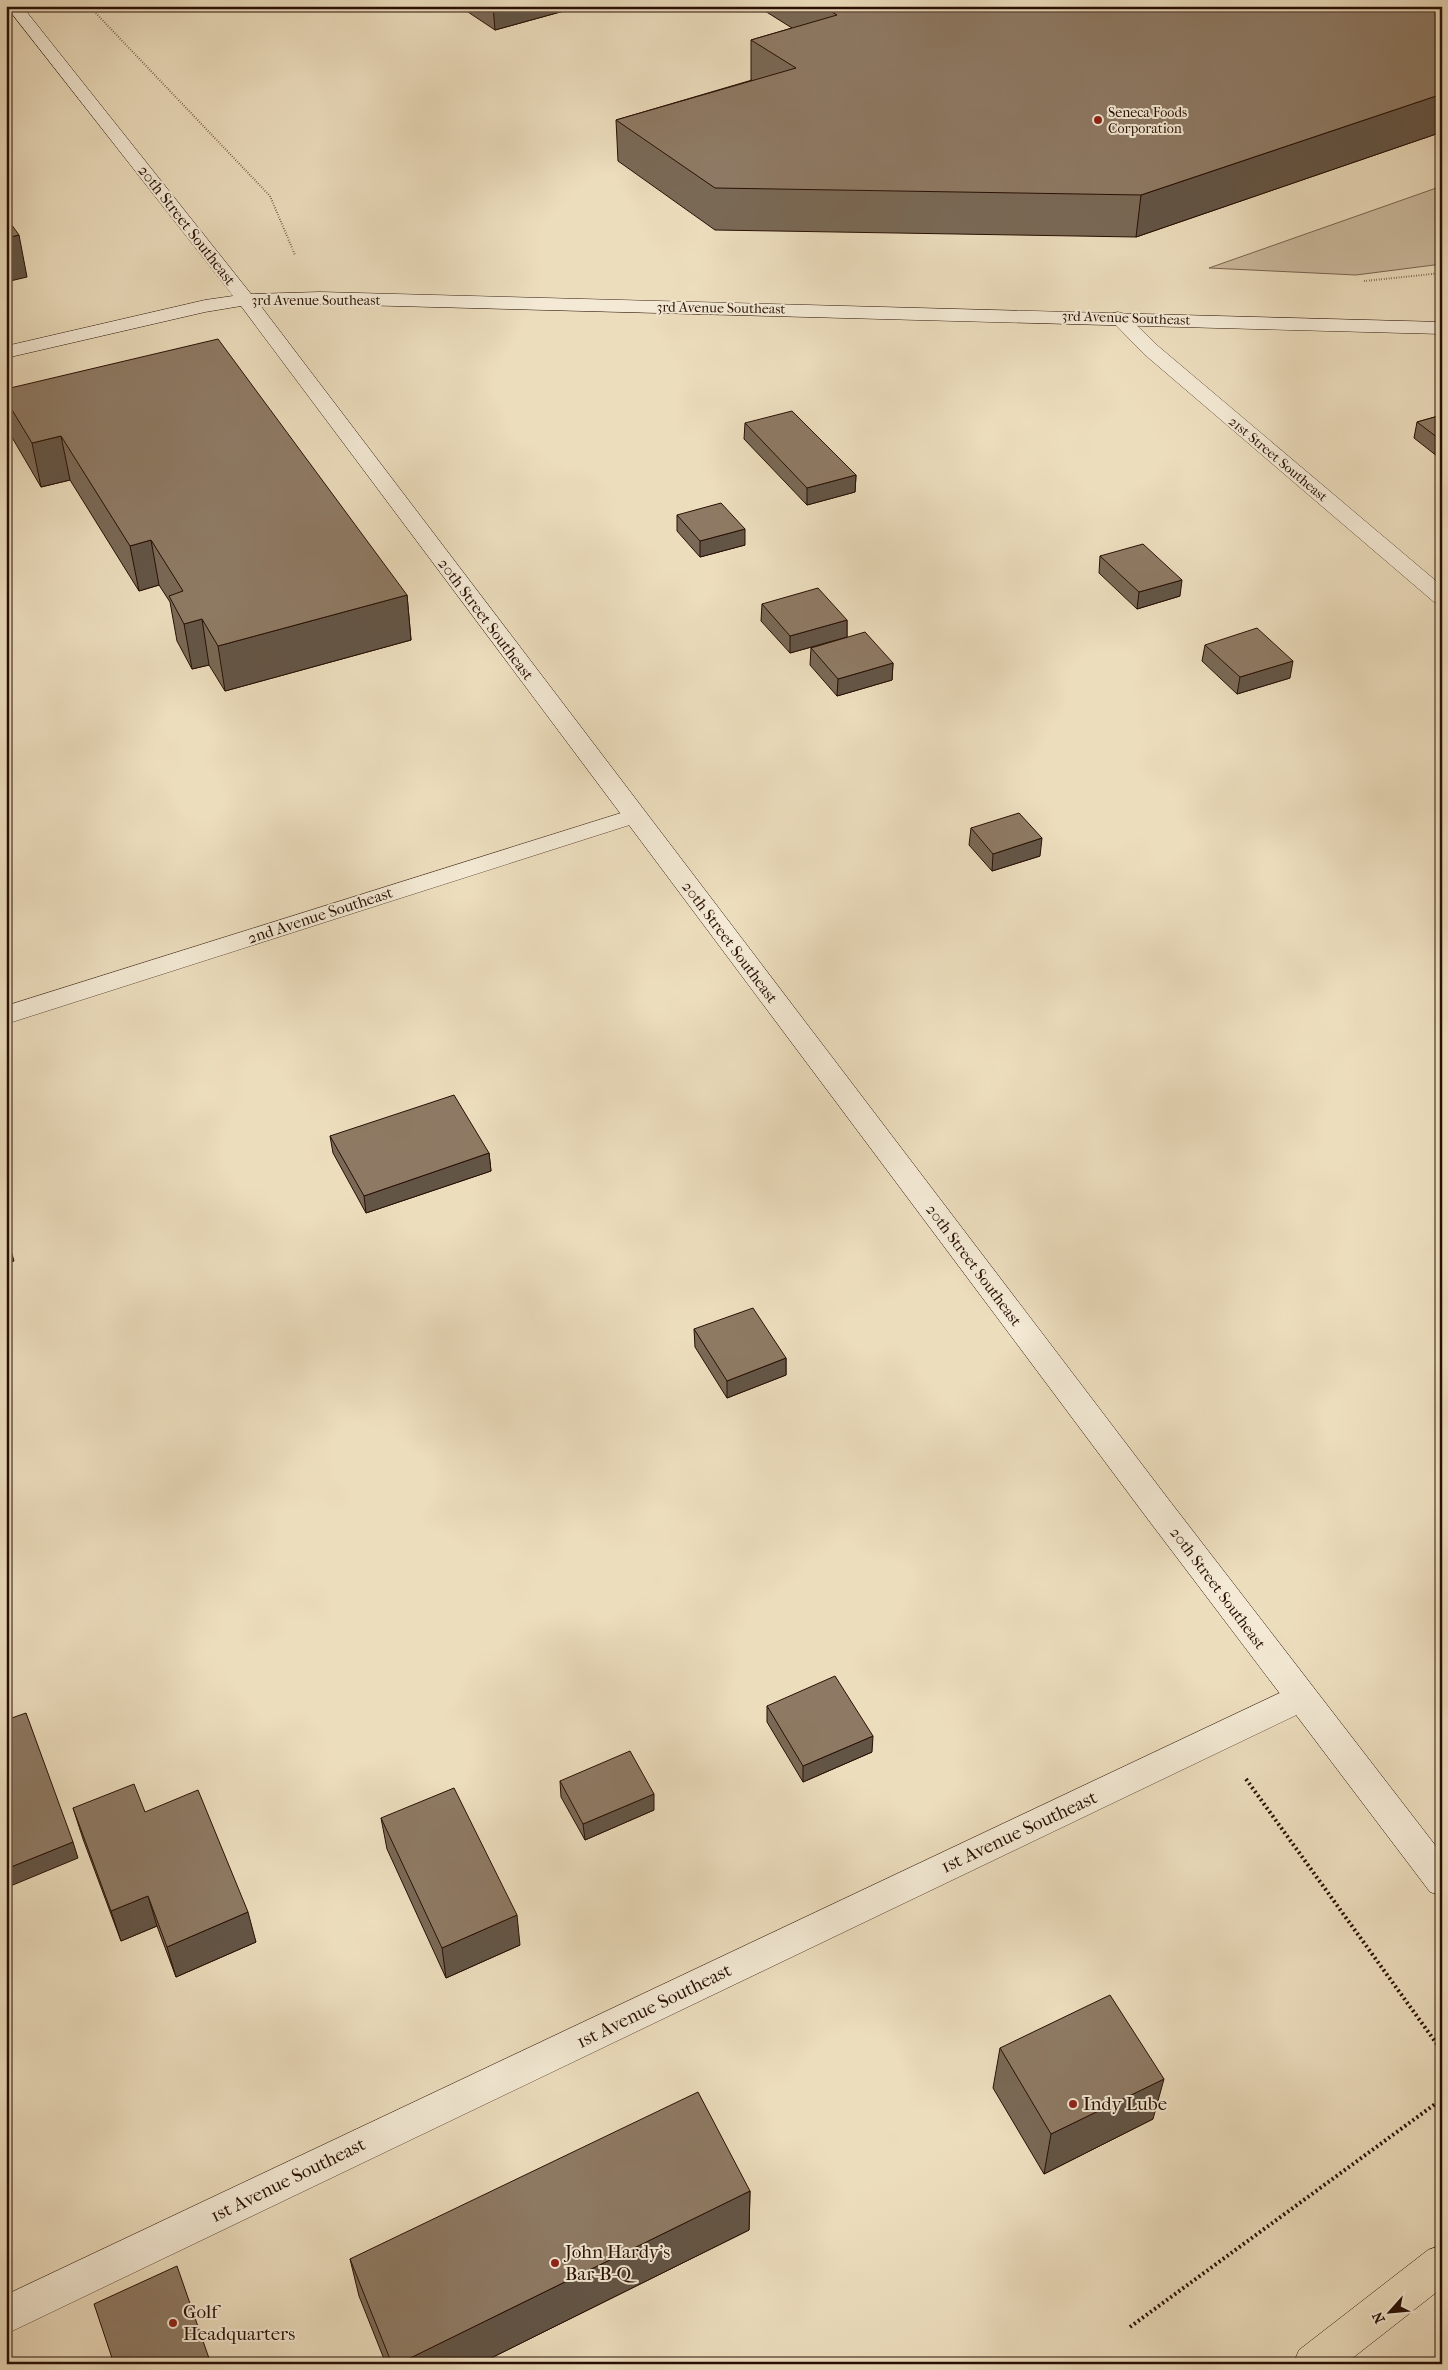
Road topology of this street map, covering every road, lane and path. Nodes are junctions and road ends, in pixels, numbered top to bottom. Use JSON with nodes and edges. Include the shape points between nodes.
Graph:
{"nodes":[{"id":1,"x":14,"y":6,"type":"edge"},
{"id":2,"x":88,"y":6,"type":"edge"},
{"id":3,"x":296,"y":258,"type":"dead end"},
{"id":4,"x":246,"y":300,"type":"junction"},
{"id":5,"x":1118,"y":318,"type":"junction"},
{"id":6,"x":1442,"y":328,"type":"edge"},
{"id":7,"x":6,"y":352,"type":"edge"},
{"id":8,"x":1442,"y":597,"type":"edge"},
{"id":9,"x":634,"y":816,"type":"junction"},
{"id":10,"x":6,"y":1015,"type":"edge"},
{"id":11,"x":1301,"y":1697,"type":"junction"},
{"id":12,"x":1216,"y":1738,"type":"junction"},
{"id":13,"x":1442,"y":1881,"type":"edge"},
{"id":14,"x":1442,"y":2051,"type":"edge"},
{"id":15,"x":1442,"y":2099,"type":"edge"},
{"id":16,"x":1442,"y":2264,"type":"edge"},
{"id":17,"x":6,"y":2314,"type":"edge"},
{"id":18,"x":1130,"y":2327,"type":"dead end"},
{"id":19,"x":1313,"y":2364,"type":"edge"}],
"edges":[{"from":1,"to":4,"type":"street","name":"20th Street Southeast"},
{"from":2,"to":3,"type":"path","via":[[270,196]]},
{"from":4,"to":5,"type":"street","name":"3rd Avenue Southeast","via":[[320,298]]},
{"from":4,"to":7,"type":"street","name":"3rd Avenue Southeast","via":[[169,313]]},
{"from":4,"to":9,"type":"street","name":"20th Street Southeast"},
{"from":5,"to":6,"type":"street","name":"3rd Avenue Southeast"},
{"from":5,"to":8,"type":"street","name":"21st Street Southeast","via":[[1151,350]]},
{"from":9,"to":10,"type":"street","name":"2nd Avenue Southeast"},
{"from":9,"to":11,"type":"street","name":"20th Street Southeast"},
{"from":11,"to":12,"type":"street","name":"1st Avenue Southeast"},
{"from":11,"to":13,"type":"street","name":"20th Street Southeast"},
{"from":12,"to":14,"type":"path"},
{"from":12,"to":17,"type":"street","name":"1st Avenue Southeast"},
{"from":15,"to":18,"type":"path"},
{"from":16,"to":19,"type":"main road"}]}
